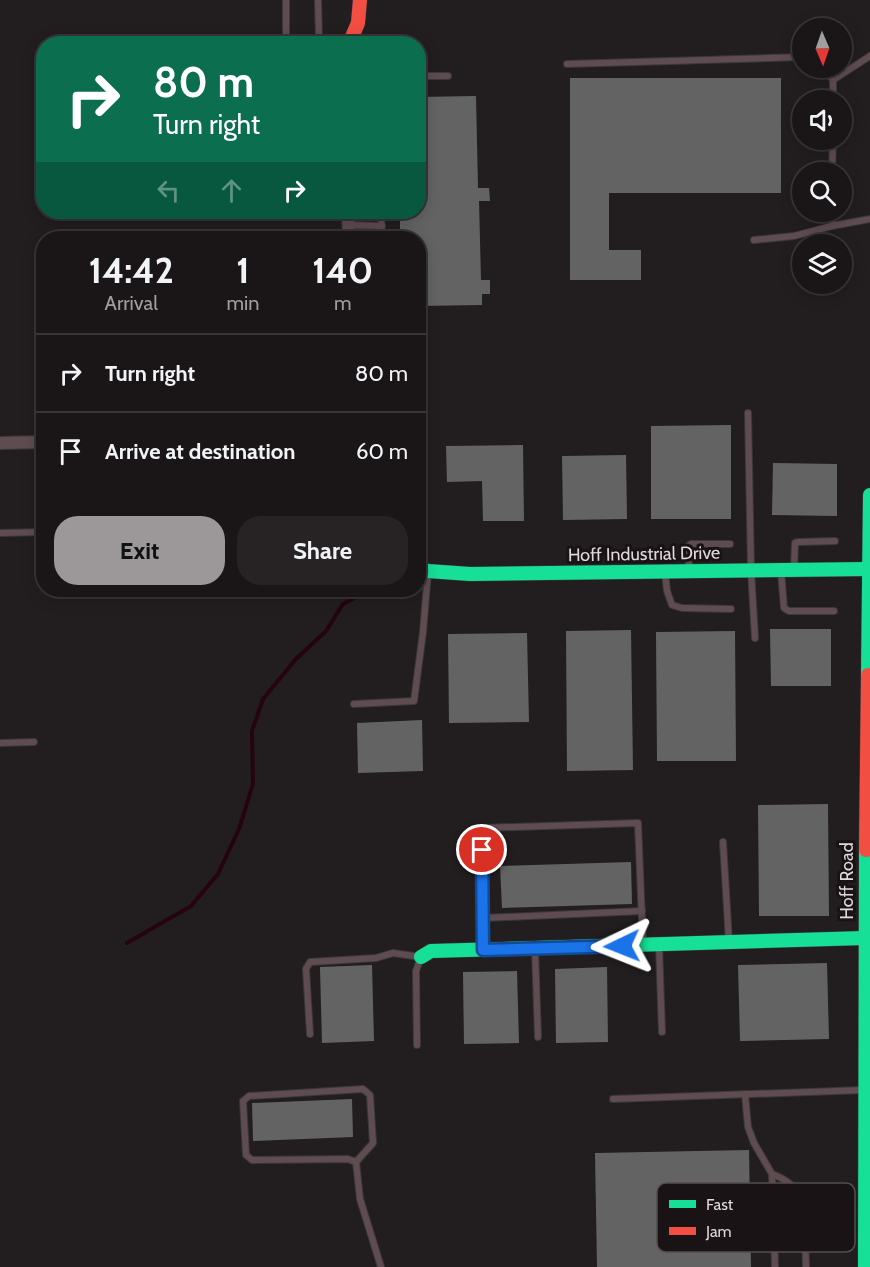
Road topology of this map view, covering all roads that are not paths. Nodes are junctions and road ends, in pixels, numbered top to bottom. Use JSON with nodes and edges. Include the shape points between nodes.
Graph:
{"nodes":[{"id":1,"x":286,"y":0,"type":"edge"},
{"id":2,"x":318,"y":0,"type":"edge"},
{"id":3,"x":360,"y":0,"type":"edge"},
{"id":4,"x":286,"y":36,"type":"edge"},
{"id":5,"x":319,"y":36,"type":"edge"},
{"id":6,"x":353,"y":36,"type":"edge"},
{"id":7,"x":870,"y":56,"type":"edge"},
{"id":8,"x":792,"y":57,"type":"edge"},
{"id":9,"x":567,"y":64,"type":"dead end"},
{"id":10,"x":426,"y":76,"type":"edge"},
{"id":11,"x":448,"y":76,"type":"dead end"},
{"id":12,"x":833,"y":80,"type":"joint"},
{"id":13,"x":833,"y":90,"type":"edge"},
{"id":14,"x":348,"y":219,"type":"edge"},
{"id":15,"x":382,"y":219,"type":"edge"},
{"id":16,"x":870,"y":219,"type":"edge"},
{"id":17,"x":832,"y":222,"type":"edge"},
{"id":18,"x":348,"y":225,"type":"junction"},
{"id":19,"x":382,"y":226,"type":"junction"},
{"id":20,"x":832,"y":226,"type":"junction"},
{"id":21,"x":348,"y":231,"type":"edge"},
{"id":22,"x":382,"y":231,"type":"edge"},
{"id":23,"x":754,"y":240,"type":"dead end"},
{"id":24,"x":748,"y":413,"type":"dead end"},
{"id":25,"x":36,"y":442,"type":"edge"},
{"id":26,"x":0,"y":443,"type":"edge"},
{"id":27,"x":870,"y":495,"type":"edge"},
{"id":28,"x":36,"y":532,"type":"edge"},
{"id":29,"x":0,"y":533,"type":"edge"},
{"id":30,"x":835,"y":540,"type":"dead end"},
{"id":31,"x":730,"y":544,"type":"dead end"},
{"id":32,"x":870,"y":568,"type":"edge"},
{"id":33,"x":426,"y":570,"type":"edge"},
{"id":34,"x":751,"y":570,"type":"junction"},
{"id":35,"x":787,"y":570,"type":"junction"},
{"id":36,"x":665,"y":572,"type":"junction"},
{"id":37,"x":689,"y":572,"type":"junction"},
{"id":38,"x":423,"y":597,"type":"edge"},
{"id":39,"x":731,"y":609,"type":"dead end"},
{"id":40,"x":834,"y":610,"type":"dead end"},
{"id":41,"x":755,"y":638,"type":"dead end"},
{"id":42,"x":354,"y":704,"type":"dead end"},
{"id":43,"x":34,"y":742,"type":"dead end"},
{"id":44,"x":0,"y":743,"type":"edge"},
{"id":45,"x":723,"y":842,"type":"dead end"},
{"id":46,"x":642,"y":911,"type":"junction"},
{"id":47,"x":483,"y":918,"type":"junction"},
{"id":48,"x":865,"y":938,"type":"junction"},
{"id":49,"x":729,"y":943,"type":"junction"},
{"id":50,"x":644,"y":945,"type":"junction"},
{"id":51,"x":659,"y":945,"type":"junction"},
{"id":52,"x":535,"y":948,"type":"junction"},
{"id":53,"x":483,"y":950,"type":"junction"},
{"id":54,"x":421,"y":957,"type":"junction"},
{"id":55,"x":662,"y":1032,"type":"dead end"},
{"id":56,"x":310,"y":1034,"type":"dead end"},
{"id":57,"x":538,"y":1037,"type":"dead end"},
{"id":58,"x":417,"y":1045,"type":"dead end"},
{"id":59,"x":864,"y":1090,"type":"junction"},
{"id":60,"x":745,"y":1094,"type":"junction"},
{"id":61,"x":613,"y":1099,"type":"dead end"},
{"id":62,"x":356,"y":1162,"type":"junction"},
{"id":63,"x":772,"y":1173,"type":"junction"},
{"id":64,"x":772,"y":1183,"type":"edge"},
{"id":65,"x":789,"y":1183,"type":"edge"},
{"id":66,"x":775,"y":1252,"type":"edge"},
{"id":67,"x":806,"y":1252,"type":"edge"},
{"id":68,"x":381,"y":1267,"type":"edge"},
{"id":69,"x":775,"y":1267,"type":"edge"},
{"id":70,"x":807,"y":1267,"type":"edge"},
{"id":71,"x":865,"y":1267,"type":"edge"}],
"edges":[{"from":1,"to":4,"type":"lane"},
{"from":2,"to":5,"type":"lane"},
{"from":3,"to":6,"type":"street","via":[[361,16]]},
{"from":7,"to":12,"type":"lane"},
{"from":8,"to":9,"type":"lane"},
{"from":10,"to":11,"type":"lane"},
{"from":12,"to":13,"type":"lane"},
{"from":14,"to":18,"type":"street"},
{"from":15,"to":19,"type":"lane"},
{"from":16,"to":20,"type":"lane"},
{"from":17,"to":20,"type":"lane"},
{"from":18,"to":19,"type":"lane"},
{"from":18,"to":21,"type":"street"},
{"from":19,"to":22,"type":"lane"},
{"from":20,"to":23,"type":"lane","via":[[794,236]]},
{"from":24,"to":34,"type":"lane"},
{"from":25,"to":26,"type":"street"},
{"from":27,"to":32,"type":"street","name":"Hoff Road"},
{"from":28,"to":29,"type":"lane"},
{"from":30,"to":35,"type":"lane","via":[[795,543]]},
{"from":31,"to":37,"type":"lane","via":[[688,546]]},
{"from":32,"to":35,"type":"street","name":"Hoff Industrial Drive"},
{"from":32,"to":48,"type":"street","name":"Hoff Road"},
{"from":33,"to":36,"type":"street","name":"Hoff Industrial Drive","via":[[470,574]]},
{"from":34,"to":35,"type":"street","name":"Hoff Industrial Drive"},
{"from":34,"to":37,"type":"street","name":"Hoff Industrial Drive"},
{"from":34,"to":41,"type":"lane"},
{"from":35,"to":40,"type":"lane","via":[[784,608]]},
{"from":36,"to":37,"type":"street","name":"Hoff Industrial Drive"},
{"from":36,"to":39,"type":"lane","via":[[672,605]]},
{"from":38,"to":42,"type":"lane","via":[[423,632],[414,701]]},
{"from":43,"to":44,"type":"lane"},
{"from":45,"to":49,"type":"lane"},
{"from":46,"to":47,"type":"lane"},
{"from":46,"to":47,"type":"lane","via":[[638,823],[482,828]]},
{"from":46,"to":50,"type":"lane"},
{"from":47,"to":53,"type":"lane"},
{"from":48,"to":49,"type":"street"},
{"from":48,"to":59,"type":"street","name":"Hoff Road"},
{"from":49,"to":51,"type":"street"},
{"from":50,"to":51,"type":"street"},
{"from":50,"to":52,"type":"street"},
{"from":51,"to":55,"type":"lane"},
{"from":52,"to":53,"type":"street"},
{"from":52,"to":57,"type":"lane"},
{"from":53,"to":54,"type":"street","via":[[431,951]]},
{"from":54,"to":56,"type":"lane","via":[[393,953],[376,958],[310,962],[306,969]]},
{"from":54,"to":58,"type":"lane","via":[[416,970]]},
{"from":59,"to":60,"type":"lane"},
{"from":59,"to":71,"type":"street","name":"Hoff Road"},
{"from":60,"to":61,"type":"lane"},
{"from":60,"to":63,"type":"lane","via":[[748,1126]]},
{"from":62,"to":62,"type":"lane","via":[[252,1160],[246,1155],[243,1101],[249,1096],[363,1089],[370,1095],[373,1143]]},
{"from":62,"to":68,"type":"lane","via":[[360,1199]]},
{"from":63,"to":64,"type":"lane"},
{"from":63,"to":65,"type":"lane"},
{"from":66,"to":69,"type":"lane"},
{"from":67,"to":70,"type":"lane"}]}
